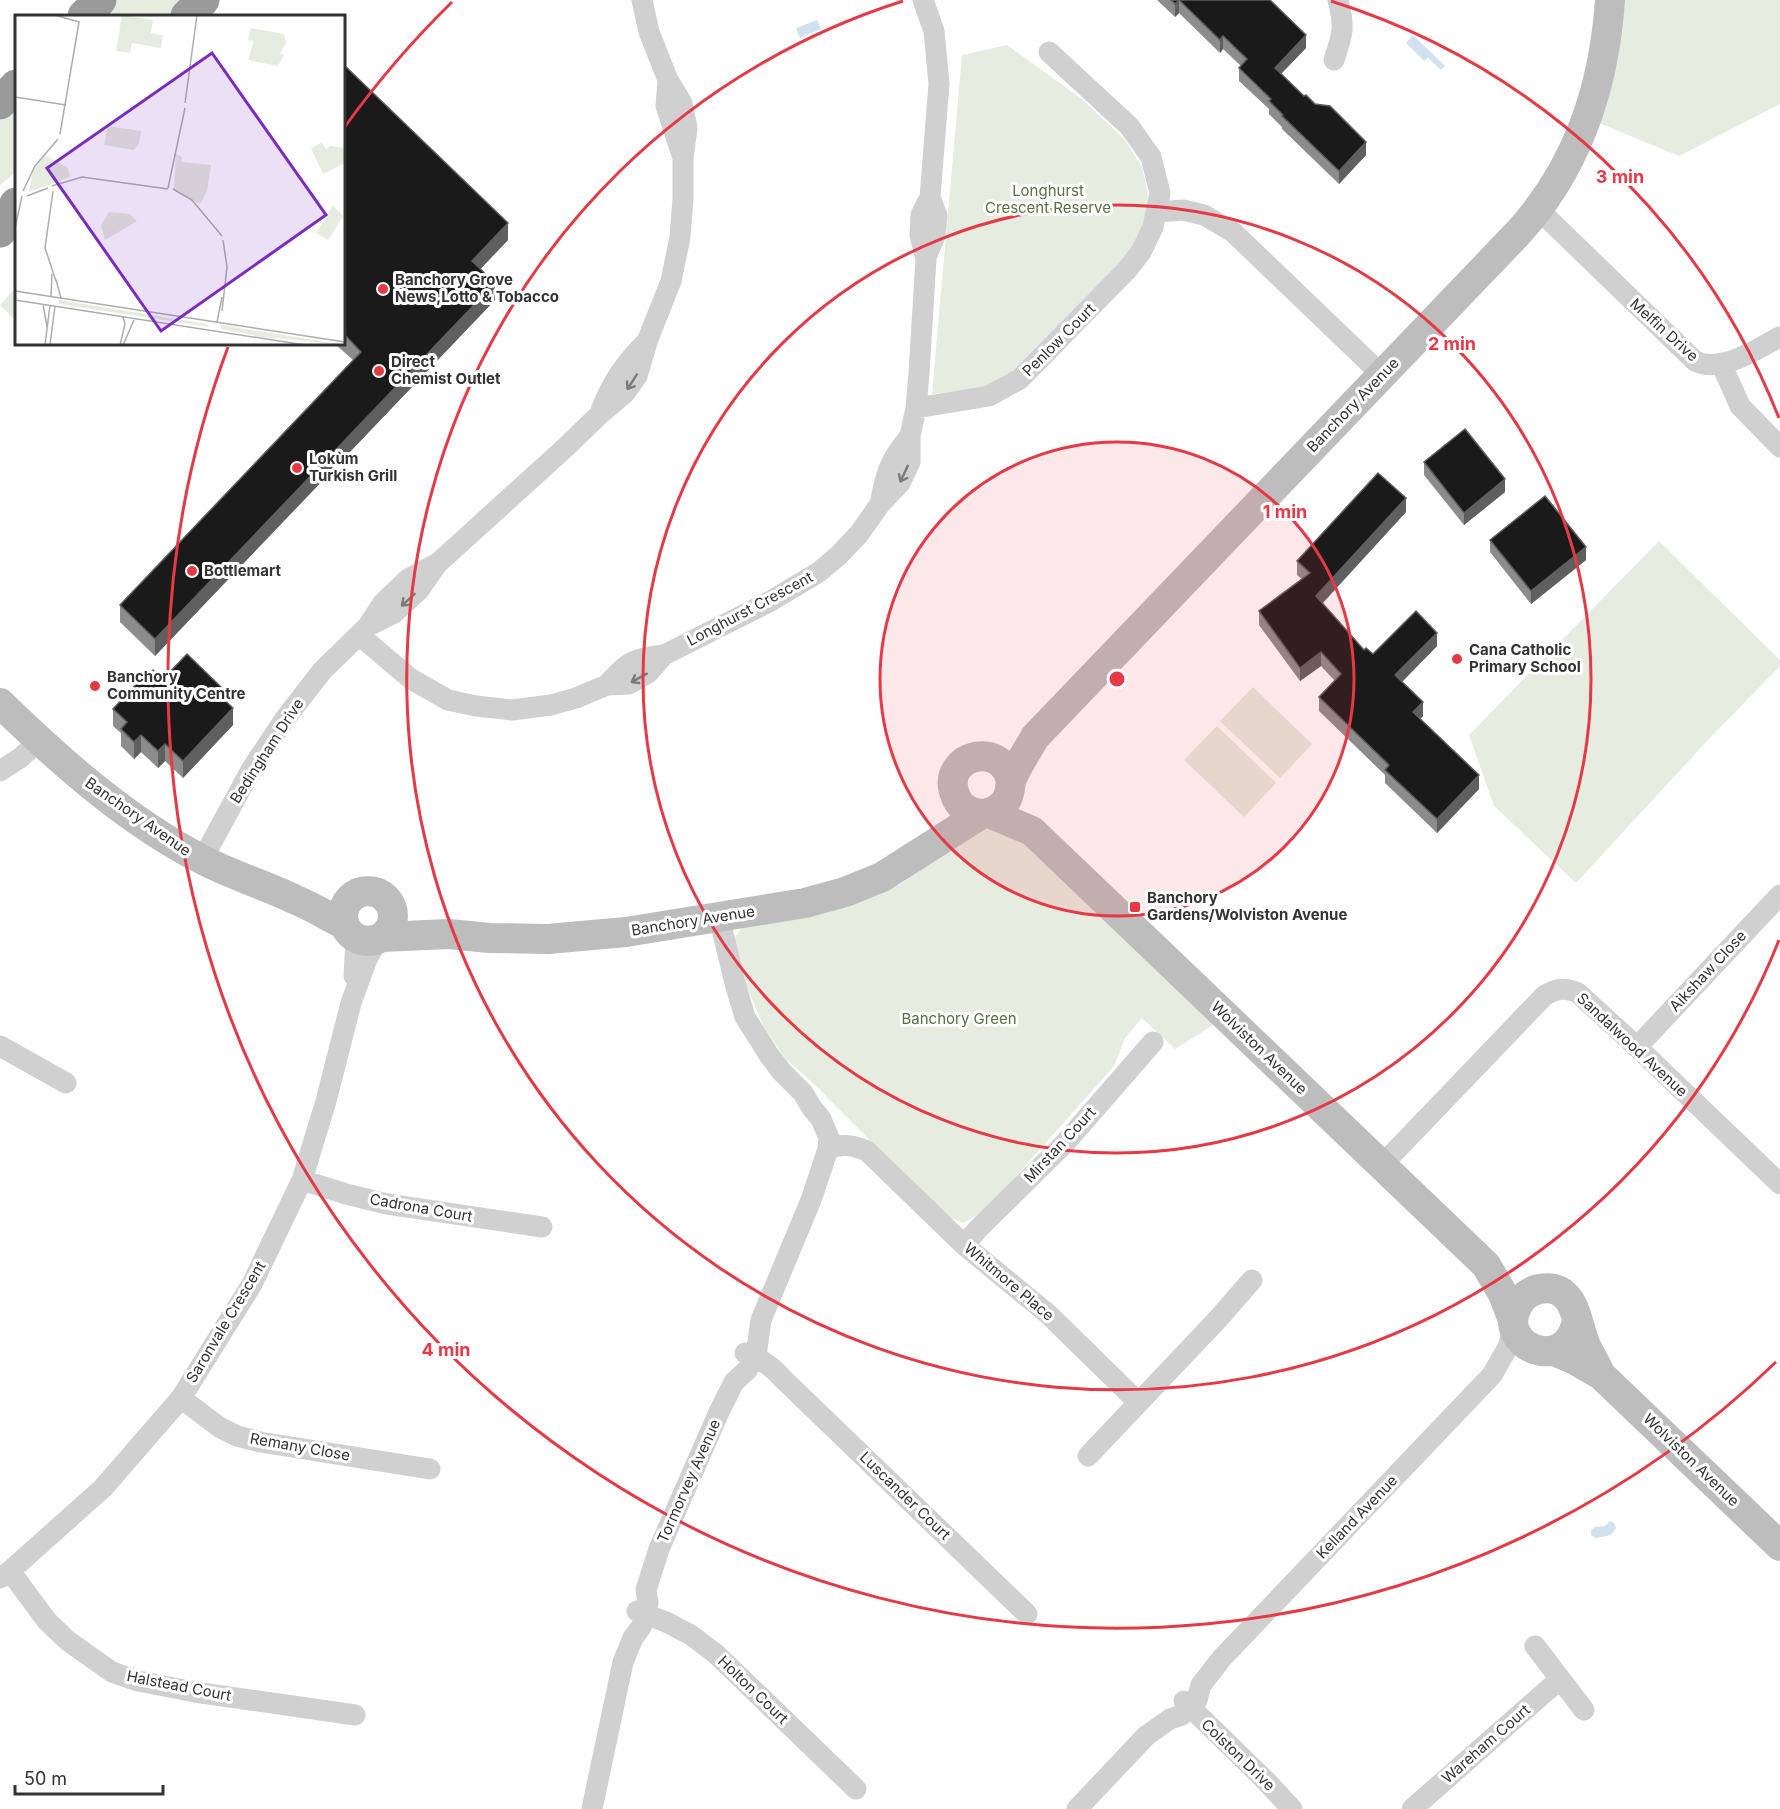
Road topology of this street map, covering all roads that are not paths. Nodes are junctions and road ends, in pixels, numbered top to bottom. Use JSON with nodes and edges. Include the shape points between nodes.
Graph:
{"nodes":[{"id":1,"x":79,"y":0,"type":"edge"},
{"id":2,"x":100,"y":0,"type":"edge"},
{"id":3,"x":203,"y":0,"type":"edge"},
{"id":4,"x":642,"y":0,"type":"edge"},
{"id":5,"x":923,"y":0,"type":"edge"},
{"id":6,"x":1338,"y":0,"type":"edge"},
{"id":7,"x":1610,"y":0,"type":"edge"},
{"id":8,"x":68,"y":15,"type":"edge"},
{"id":9,"x":85,"y":15,"type":"edge"},
{"id":10,"x":188,"y":15,"type":"edge"},
{"id":11,"x":1048,"y":52,"type":"dead end"},
{"id":12,"x":1334,"y":60,"type":"dead end"},
{"id":13,"x":15,"y":87,"type":"edge"},
{"id":14,"x":0,"y":103,"type":"edge"},
{"id":15,"x":15,"y":188,"type":"edge"},
{"id":16,"x":15,"y":194,"type":"edge"},
{"id":17,"x":0,"y":198,"type":"edge"},
{"id":18,"x":15,"y":206,"type":"edge"},
{"id":19,"x":1538,"y":209,"type":"junction"},
{"id":20,"x":0,"y":211,"type":"edge"},
{"id":21,"x":1156,"y":213,"type":"junction"},
{"id":22,"x":0,"y":231,"type":"edge"},
{"id":23,"x":1780,"y":337,"type":"edge"},
{"id":24,"x":1721,"y":363,"type":"junction"},
{"id":25,"x":1382,"y":375,"type":"junction"},
{"id":26,"x":916,"y":408,"type":"junction"},
{"id":27,"x":1780,"y":447,"type":"edge"},
{"id":28,"x":364,"y":630,"type":"junction"},
{"id":29,"x":0,"y":703,"type":"edge"},
{"id":30,"x":33,"y":735,"type":"junction"},
{"id":31,"x":1035,"y":737,"type":"junction"},
{"id":32,"x":984,"y":756,"type":"junction"},
{"id":33,"x":0,"y":760,"type":"edge"},
{"id":34,"x":0,"y":771,"type":"edge"},
{"id":35,"x":1011,"y":785,"type":"junction"},
{"id":36,"x":952,"y":787,"type":"junction"},
{"id":37,"x":985,"y":814,"type":"junction"},
{"id":38,"x":1032,"y":831,"type":"junction"},
{"id":39,"x":924,"y":849,"type":"junction"},
{"id":40,"x":202,"y":860,"type":"junction"},
{"id":41,"x":354,"y":895,"type":"junction"},
{"id":42,"x":1780,"y":895,"type":"edge"},
{"id":43,"x":296,"y":899,"type":"junction"},
{"id":44,"x":392,"y":905,"type":"junction"},
{"id":45,"x":718,"y":917,"type":"junction"},
{"id":46,"x":449,"y":934,"type":"junction"},
{"id":47,"x":365,"y":935,"type":"junction"},
{"id":48,"x":1154,"y":1043,"type":"dead end"},
{"id":49,"x":0,"y":1046,"type":"edge"},
{"id":50,"x":1637,"y":1047,"type":"junction"},
{"id":51,"x":66,"y":1083,"type":"dead end"},
{"id":52,"x":834,"y":1149,"type":"junction"},
{"id":53,"x":1381,"y":1166,"type":"junction"},
{"id":54,"x":302,"y":1180,"type":"junction"},
{"id":55,"x":1780,"y":1184,"type":"edge"},
{"id":56,"x":542,"y":1227,"type":"dead end"},
{"id":57,"x":964,"y":1245,"type":"junction"},
{"id":58,"x":1486,"y":1265,"type":"junction"},
{"id":59,"x":1252,"y":1280,"type":"dead end"},
{"id":60,"x":1543,"y":1288,"type":"junction"},
{"id":61,"x":1577,"y":1320,"type":"junction"},
{"id":62,"x":1514,"y":1324,"type":"junction"},
{"id":63,"x":1550,"y":1351,"type":"junction"},
{"id":64,"x":751,"y":1358,"type":"junction"},
{"id":65,"x":1492,"y":1375,"type":"junction"},
{"id":66,"x":1601,"y":1375,"type":"junction"},
{"id":67,"x":181,"y":1398,"type":"junction"},
{"id":68,"x":1138,"y":1402,"type":"junction"},
{"id":69,"x":1088,"y":1456,"type":"dead end"},
{"id":70,"x":430,"y":1469,"type":"dead end"},
{"id":71,"x":1780,"y":1546,"type":"edge"},
{"id":72,"x":5,"y":1574,"type":"edge"},
{"id":73,"x":642,"y":1613,"type":"junction"},
{"id":74,"x":1027,"y":1614,"type":"dead end"},
{"id":75,"x":1534,"y":1646,"type":"dead end"},
{"id":76,"x":1560,"y":1679,"type":"junction"},
{"id":77,"x":1187,"y":1705,"type":"junction"},
{"id":78,"x":1584,"y":1710,"type":"dead end"},
{"id":79,"x":355,"y":1715,"type":"dead end"},
{"id":80,"x":856,"y":1789,"type":"dead end"},
{"id":81,"x":592,"y":1809,"type":"edge"},
{"id":82,"x":1077,"y":1809,"type":"edge"},
{"id":83,"x":1292,"y":1809,"type":"edge"},
{"id":84,"x":1412,"y":1809,"type":"edge"}],
"edges":[{"from":1,"to":8,"type":"street"},
{"from":2,"to":9,"type":"highway"},
{"from":3,"to":10,"type":"highway"},
{"from":4,"to":28,"type":"street","name":"Bedingham Drive","via":[[649,32],[682,104],[687,128],[680,237],[671,281],[648,339],[612,384],[600,414],[437,564],[408,579],[383,603]]},
{"from":5,"to":26,"type":"street","name":"Longhurst Crescent","via":[[934,31],[939,84],[930,197],[937,216],[935,236],[926,259]]},
{"from":6,"to":12,"type":"street","via":[[1342,37]]},
{"from":7,"to":19,"type":"street","name":"Banchory Avenue","via":[[1607,36],[1591,109],[1579,141]]},
{"from":11,"to":21,"type":"street","name":"Penlow Court","via":[[1129,126],[1151,157],[1160,193]]},
{"from":13,"to":14,"type":"highway"},
{"from":15,"to":17,"type":"highway"},
{"from":16,"to":20,"type":"highway"},
{"from":18,"to":22,"type":"highway"},
{"from":19,"to":24,"type":"street","name":"Melfin Drive","via":[[1687,354],[1703,364]]},
{"from":19,"to":25,"type":"street","name":"Banchory Avenue"},
{"from":21,"to":25,"type":"street","via":[[1183,210],[1204,215],[1233,232]]},
{"from":21,"to":26,"type":"street","name":"Penlow Court","via":[[1141,252],[1127,270],[1020,380],[989,396]]},
{"from":23,"to":24,"type":"street"},
{"from":24,"to":27,"type":"street","name":"Melfin Drive","via":[[1740,406]]},
{"from":25,"to":31,"type":"street","name":"Banchory Avenue"},
{"from":26,"to":28,"type":"street","name":"Longhurst Crescent","via":[[910,436],[895,454],[885,477],[880,504],[838,556],[769,602],[664,656],[642,657],[624,666],[607,685],[576,698],[512,710],[448,699],[411,679]]},
{"from":28,"to":40,"type":"street","name":"Bedingham Drive","via":[[322,671],[284,720],[251,770]]},
{"from":29,"to":30,"type":"street","name":"Banchory Avenue"},
{"from":30,"to":33,"type":"street"},
{"from":30,"to":34,"type":"street","via":[[20,758]]},
{"from":30,"to":40,"type":"street","name":"Banchory Avenue","via":[[126,812]]},
{"from":31,"to":32,"type":"street","name":"Banchory Avenue"},
{"from":31,"to":35,"type":"street","name":"Banchory Avenue"},
{"from":32,"to":35,"type":"street","via":[[1002,764]]},
{"from":32,"to":36,"type":"street","via":[[965,761],[958,768]]},
{"from":35,"to":37,"type":"street","via":[[1006,802]]},
{"from":35,"to":38,"type":"street","name":"Wolviston Avenue"},
{"from":36,"to":37,"type":"street","via":[[962,807]]},
{"from":36,"to":39,"type":"street"},
{"from":37,"to":38,"type":"street","name":"Wolviston Avenue"},
{"from":37,"to":39,"type":"street","name":"Banchory Avenue"},
{"from":38,"to":53,"type":"street","name":"Wolviston Avenue"},
{"from":39,"to":45,"type":"street","name":"Banchory Avenue","via":[[882,877],[845,892],[805,903]]},
{"from":40,"to":43,"type":"street","name":"Banchory Avenue"},
{"from":41,"to":43,"type":"street","name":"Banchory Avenue"},
{"from":41,"to":44,"type":"street","via":[[375,892]]},
{"from":41,"to":47,"type":"street","via":[[343,917]]},
{"from":42,"to":50,"type":"street","name":"Aikshaw Close"},
{"from":43,"to":47,"type":"street","name":"Banchory Avenue"},
{"from":44,"to":46,"type":"street","name":"Banchory Avenue"},
{"from":44,"to":47,"type":"street","via":[[394,920],[388,933]]},
{"from":45,"to":46,"type":"street","name":"Banchory Avenue","via":[[626,932],[548,939]]},
{"from":45,"to":52,"type":"street","via":[[745,1017],[769,1055],[826,1128]]},
{"from":46,"to":47,"type":"street","name":"Banchory Avenue"},
{"from":47,"to":54,"type":"street","name":"Saronvale Crescent","via":[[356,957],[351,1003],[326,1101]]},
{"from":48,"to":57,"type":"street","name":"Mirstan Court","via":[[1065,1143]]},
{"from":49,"to":51,"type":"street"},
{"from":50,"to":53,"type":"street","name":"Sandalwood Avenue","via":[[1578,993],[1568,988],[1552,991]]},
{"from":50,"to":55,"type":"street","name":"Sandalwood Avenue"},
{"from":52,"to":57,"type":"street","name":"Whitmore Place","via":[[853,1158],[879,1162]]},
{"from":52,"to":64,"type":"street","name":"Tormorvey Avenue","via":[[772,1290],[752,1318]]},
{"from":53,"to":58,"type":"street","name":"Wolviston Avenue"},
{"from":54,"to":56,"type":"street","name":"Cadrona Court","via":[[387,1204]]},
{"from":54,"to":67,"type":"street","name":"Saronvale Crescent","via":[[252,1284]]},
{"from":57,"to":68,"type":"street","name":"Whitmore Place","via":[[1048,1314]]},
{"from":58,"to":60,"type":"street","name":"Wolviston Avenue","via":[[1516,1281]]},
{"from":58,"to":62,"type":"street","name":"Wolviston Avenue"},
{"from":59,"to":68,"type":"street"},
{"from":60,"to":61,"type":"street","via":[[1563,1293]]},
{"from":60,"to":62,"type":"street","via":[[1526,1295],[1515,1311]]},
{"from":61,"to":63,"type":"street","via":[[1571,1339]]},
{"from":61,"to":66,"type":"street","name":"Wolviston Avenue"},
{"from":62,"to":63,"type":"street","via":[[1522,1342],[1537,1351]]},
{"from":62,"to":65,"type":"street","name":"Kelland Avenue","via":[[1508,1347]]},
{"from":63,"to":65,"type":"street","name":"Kelland Avenue","via":[[1519,1358]]},
{"from":63,"to":66,"type":"street","name":"Wolviston Avenue","via":[[1575,1359]]},
{"from":64,"to":73,"type":"street","name":"Tormorvey Avenue","via":[[726,1377],[719,1412],[659,1550],[643,1568],[636,1595]]},
{"from":64,"to":74,"type":"street","name":"Luscander Court","via":[[774,1369]]},
{"from":65,"to":77,"type":"street","name":"Kelland Avenue","via":[[1222,1658],[1204,1668],[1193,1680]]},
{"from":66,"to":71,"type":"street","name":"Wolviston Avenue"},
{"from":67,"to":70,"type":"street","name":"Remany Close","via":[[237,1436]]},
{"from":67,"to":72,"type":"street","name":"Saronvale Crescent","via":[[103,1488]]},
{"from":68,"to":69,"type":"street"},
{"from":72,"to":79,"type":"street","name":"Halstead Court","via":[[68,1641],[112,1672],[195,1692]]},
{"from":73,"to":80,"type":"street","name":"Holton Court","via":[[691,1635],[716,1654]]},
{"from":73,"to":81,"type":"street","via":[[622,1635],[619,1650],[623,1662]]},
{"from":75,"to":76,"type":"street"},
{"from":76,"to":78,"type":"street"},
{"from":76,"to":84,"type":"street","name":"Wareham Court"},
{"from":77,"to":82,"type":"street","via":[[1162,1711],[1146,1736]]},
{"from":77,"to":83,"type":"street","name":"Colston Drive"}]}
